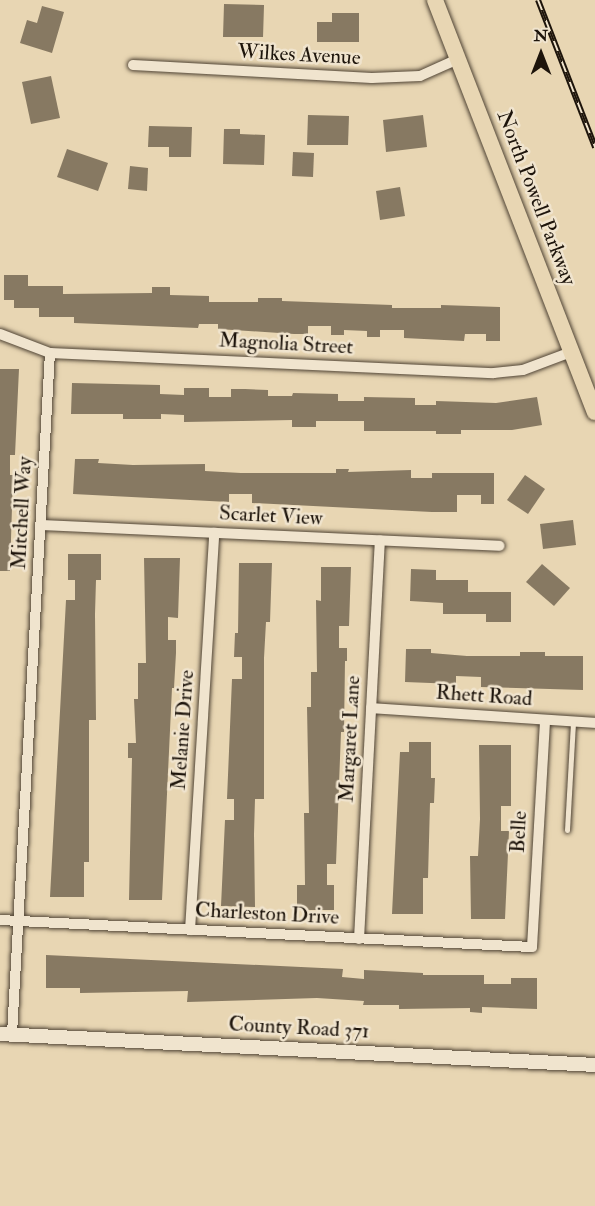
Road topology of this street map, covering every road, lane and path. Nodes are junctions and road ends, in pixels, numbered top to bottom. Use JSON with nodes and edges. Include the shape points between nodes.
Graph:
{"nodes":[{"id":1,"x":435,"y":0,"type":"edge"},
{"id":2,"x":458,"y":59,"type":"junction"},
{"id":3,"x":133,"y":65,"type":"dead end"},
{"id":4,"x":0,"y":334,"type":"edge"},
{"id":5,"x":571,"y":352,"type":"junction"},
{"id":6,"x":50,"y":353,"type":"junction"},
{"id":7,"x":595,"y":412,"type":"edge"},
{"id":8,"x":41,"y":525,"type":"junction"},
{"id":9,"x":214,"y":533,"type":"junction"},
{"id":10,"x":380,"y":541,"type":"junction"},
{"id":11,"x":500,"y":546,"type":"dead end"},
{"id":12,"x":371,"y":708,"type":"junction"},
{"id":13,"x":545,"y":720,"type":"junction"},
{"id":14,"x":573,"y":721,"type":"junction"},
{"id":15,"x":595,"y":723,"type":"edge"},
{"id":16,"x":567,"y":830,"type":"dead end"},
{"id":17,"x":0,"y":920,"type":"edge"},
{"id":18,"x":18,"y":921,"type":"junction"},
{"id":19,"x":190,"y":930,"type":"junction"},
{"id":20,"x":359,"y":939,"type":"junction"},
{"id":21,"x":532,"y":947,"type":"joint"},
{"id":22,"x":6,"y":1034,"type":"edge"},
{"id":23,"x":595,"y":1065,"type":"edge"}],
"edges":[{"from":1,"to":2,"type":"main road","name":"North Powell Parkway"},
{"from":2,"to":3,"type":"street","name":"Wilkes Avenue","via":[[420,76],[372,78]]},
{"from":2,"to":5,"type":"main road","name":"North Powell Parkway"},
{"from":4,"to":6,"type":"street","name":"Magnolia Street"},
{"from":5,"to":6,"type":"street","name":"Magnolia Street","via":[[524,370],[494,373]]},
{"from":5,"to":7,"type":"main road","name":"North Powell Parkway"},
{"from":6,"to":8,"type":"street","name":"Mitchell Way"},
{"from":8,"to":9,"type":"street","name":"Scarlet View"},
{"from":8,"to":18,"type":"street","name":"Mitchell Way"},
{"from":9,"to":10,"type":"street","name":"Scarlet View"},
{"from":9,"to":19,"type":"street","name":"Melanie Drive"},
{"from":10,"to":11,"type":"street","name":"Scarlet View"},
{"from":10,"to":12,"type":"street","name":"Margaret Lane"},
{"from":12,"to":13,"type":"street","name":"Rhett Road"},
{"from":12,"to":20,"type":"street","name":"Margaret Lane"},
{"from":13,"to":14,"type":"street","name":"Rhett Road"},
{"from":13,"to":21,"type":"street","name":"Belle"},
{"from":14,"to":15,"type":"street","name":"Rhett Road"},
{"from":14,"to":16,"type":"lane"},
{"from":17,"to":18,"type":"street","name":"Charleston Drive"},
{"from":18,"to":19,"type":"street","name":"Charleston Drive"},
{"from":18,"to":22,"type":"street","name":"Mitchell Way"},
{"from":19,"to":20,"type":"street","name":"Charleston Drive"},
{"from":20,"to":21,"type":"street","name":"Charleston Drive"},
{"from":22,"to":23,"type":"street","name":"County Road 371"}]}
